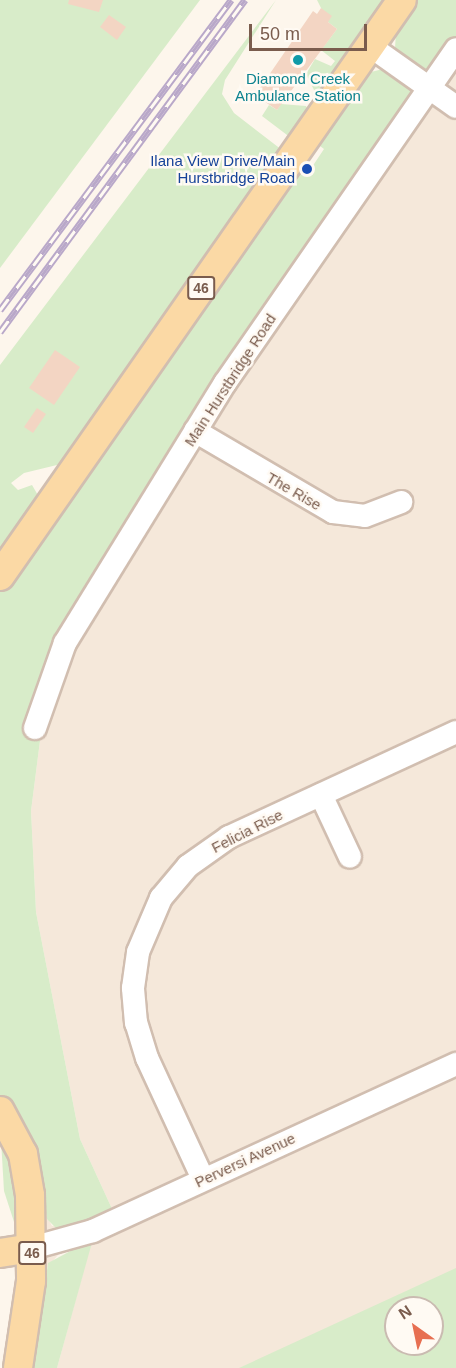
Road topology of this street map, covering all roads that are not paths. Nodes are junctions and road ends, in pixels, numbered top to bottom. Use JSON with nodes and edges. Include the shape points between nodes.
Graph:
{"nodes":[{"id":1,"x":402,"y":0,"type":"edge"},
{"id":2,"x":370,"y":46,"type":"junction"},
{"id":3,"x":456,"y":49,"type":"edge"},
{"id":4,"x":431,"y":90,"type":"junction"},
{"id":5,"x":456,"y":107,"type":"edge"},
{"id":6,"x":195,"y":431,"type":"junction"},
{"id":7,"x":401,"y":502,"type":"dead end"},
{"id":8,"x":0,"y":576,"type":"edge"},
{"id":9,"x":35,"y":728,"type":"dead end"},
{"id":10,"x":456,"y":732,"type":"edge"},
{"id":11,"x":321,"y":795,"type":"junction"},
{"id":12,"x":350,"y":857,"type":"dead end"},
{"id":13,"x":456,"y":1064,"type":"edge"},
{"id":14,"x":0,"y":1112,"type":"edge"},
{"id":15,"x":203,"y":1179,"type":"junction"},
{"id":16,"x":32,"y":1248,"type":"junction"},
{"id":17,"x":0,"y":1253,"type":"edge"},
{"id":18,"x":18,"y":1368,"type":"edge"}],
"edges":[{"from":1,"to":2,"type":"main road","number":"46"},
{"from":2,"to":4,"type":"street"},
{"from":2,"to":8,"type":"main road","number":"46"},
{"from":3,"to":4,"type":"street","name":"Main Hurstbridge Road"},
{"from":4,"to":5,"type":"street"},
{"from":4,"to":6,"type":"street","name":"Main Hurstbridge Road"},
{"from":6,"to":7,"type":"street","name":"The Rise","via":[[333,512],[366,516]]},
{"from":6,"to":9,"type":"street","name":"Main Hurstbridge Road","via":[[65,643]]},
{"from":10,"to":11,"type":"street","name":"Felicia Rise"},
{"from":11,"to":12,"type":"street"},
{"from":11,"to":15,"type":"street","name":"Felicia Rise","via":[[201,855],[161,898],[144,932],[134,971],[136,1023],[147,1058]]},
{"from":13,"to":15,"type":"street","name":"Perversi Avenue"},
{"from":14,"to":16,"type":"main road","number":"46","via":[[25,1164]]},
{"from":15,"to":16,"type":"street","name":"Perversi Avenue","via":[[77,1237]]},
{"from":16,"to":17,"type":"main road"},
{"from":16,"to":18,"type":"main road","number":"46"}]}
